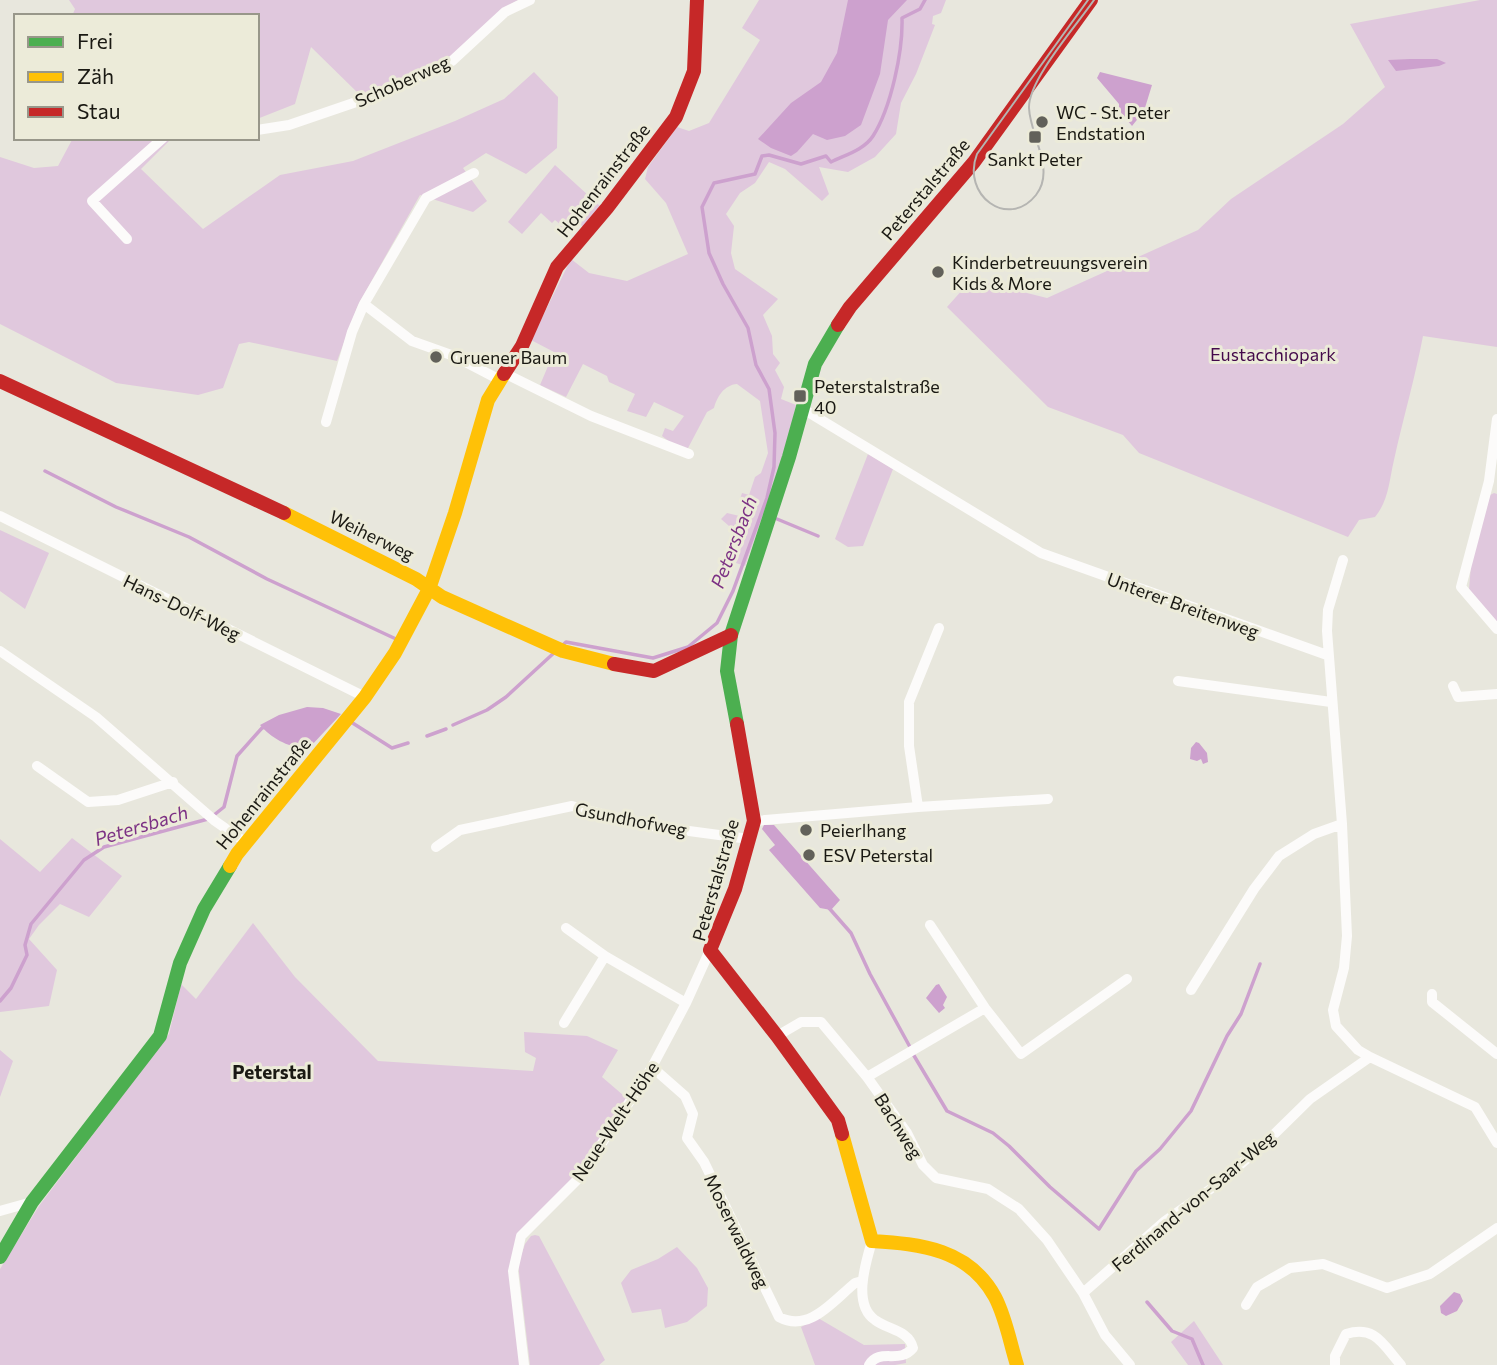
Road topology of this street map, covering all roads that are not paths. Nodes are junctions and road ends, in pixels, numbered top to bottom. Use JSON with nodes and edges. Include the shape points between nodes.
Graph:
{"nodes":[{"id":1,"x":530,"y":0,"type":"edge"},
{"id":2,"x":697,"y":0,"type":"edge"},
{"id":3,"x":1091,"y":0,"type":"edge"},
{"id":4,"x":259,"y":130,"type":"edge"},
{"id":5,"x":161,"y":140,"type":"edge"},
{"id":6,"x":474,"y":173,"type":"dead end"},
{"id":7,"x":127,"y":239,"type":"dead end"},
{"id":8,"x":364,"y":304,"type":"junction"},
{"id":9,"x":504,"y":377,"type":"junction"},
{"id":10,"x":0,"y":381,"type":"edge"},
{"id":11,"x":803,"y":409,"type":"junction"},
{"id":12,"x":1497,"y":419,"type":"edge"},
{"id":13,"x":326,"y":422,"type":"dead end"},
{"id":14,"x":689,"y":454,"type":"dead end"},
{"id":15,"x":1493,"y":484,"type":"edge"},
{"id":16,"x":0,"y":516,"type":"edge"},
{"id":17,"x":1343,"y":559,"type":"dead end"},
{"id":18,"x":429,"y":589,"type":"junction"},
{"id":19,"x":939,"y":628,"type":"dead end"},
{"id":20,"x":1497,"y":629,"type":"edge"},
{"id":21,"x":731,"y":635,"type":"junction"},
{"id":22,"x":0,"y":651,"type":"edge"},
{"id":23,"x":1327,"y":655,"type":"junction"},
{"id":24,"x":1178,"y":681,"type":"dead end"},
{"id":25,"x":1454,"y":686,"type":"dead end"},
{"id":26,"x":1497,"y":694,"type":"edge"},
{"id":27,"x":365,"y":697,"type":"junction"},
{"id":28,"x":1331,"y":702,"type":"junction"},
{"id":29,"x":37,"y":766,"type":"dead end"},
{"id":30,"x":173,"y":782,"type":"junction"},
{"id":31,"x":1048,"y":799,"type":"dead end"},
{"id":32,"x":918,"y":807,"type":"junction"},
{"id":33,"x":754,"y":821,"type":"junction"},
{"id":34,"x":1342,"y":824,"type":"junction"},
{"id":35,"x":749,"y":839,"type":"junction"},
{"id":36,"x":245,"y":842,"type":"junction"},
{"id":37,"x":436,"y":847,"type":"dead end"},
{"id":38,"x":930,"y":925,"type":"dead end"},
{"id":39,"x":566,"y":928,"type":"dead end"},
{"id":40,"x":710,"y":950,"type":"junction"},
{"id":41,"x":605,"y":956,"type":"junction"},
{"id":42,"x":1127,"y":979,"type":"dead end"},
{"id":43,"x":1191,"y":990,"type":"dead end"},
{"id":44,"x":1432,"y":994,"type":"dead end"},
{"id":45,"x":686,"y":1003,"type":"junction"},
{"id":46,"x":985,"y":1008,"type":"junction"},
{"id":47,"x":564,"y":1023,"type":"dead end"},
{"id":48,"x":777,"y":1035,"type":"junction"},
{"id":49,"x":1497,"y":1054,"type":"edge"},
{"id":50,"x":1370,"y":1058,"type":"junction"},
{"id":51,"x":652,"y":1067,"type":"junction"},
{"id":52,"x":867,"y":1077,"type":"junction"},
{"id":53,"x":1495,"y":1136,"type":"edge"},
{"id":54,"x":32,"y":1202,"type":"junction"},
{"id":55,"x":0,"y":1211,"type":"edge"},
{"id":56,"x":1497,"y":1228,"type":"edge"},
{"id":57,"x":872,"y":1241,"type":"junction"},
{"id":58,"x":0,"y":1257,"type":"edge"},
{"id":59,"x":862,"y":1281,"type":"junction"},
{"id":60,"x":1083,"y":1293,"type":"junction"},
{"id":61,"x":1246,"y":1305,"type":"dead end"},
{"id":62,"x":524,"y":1365,"type":"edge"},
{"id":63,"x":869,"y":1365,"type":"edge"},
{"id":64,"x":1017,"y":1365,"type":"edge"},
{"id":65,"x":1130,"y":1365,"type":"edge"},
{"id":66,"x":1335,"y":1365,"type":"edge"},
{"id":67,"x":1401,"y":1365,"type":"edge"}],
"edges":[{"from":1,"to":4,"type":"street","name":"Schoberweg","via":[[505,12],[452,61],[368,98],[289,125]]},
{"from":2,"to":9,"type":"street","name":"Hohenrainstraße","via":[[694,71],[676,117],[557,267]]},
{"from":3,"to":11,"type":"street","name":"Peterstalstraße","via":[[974,162],[850,307],[825,344]]},
{"from":5,"to":7,"type":"street","via":[[92,201]]},
{"from":6,"to":8,"type":"street","via":[[426,198]]},
{"from":8,"to":9,"type":"street","via":[[412,341]]},
{"from":8,"to":13,"type":"street"},
{"from":9,"to":14,"type":"street"},
{"from":9,"to":18,"type":"street","name":"Hohenrainstraße","via":[[488,400]]},
{"from":10,"to":18,"type":"street","name":"Weiherweg","via":[[279,511]]},
{"from":11,"to":21,"type":"street","name":"Peterstalstraße"},
{"from":11,"to":23,"type":"street","name":"Unterer Breitenweg","via":[[1041,553]]},
{"from":12,"to":15,"type":"street"},
{"from":15,"to":20,"type":"street","via":[[1461,587]]},
{"from":16,"to":27,"type":"street","name":"Hans-Dolf-Weg"},
{"from":17,"to":23,"type":"street","via":[[1328,611]]},
{"from":18,"to":21,"type":"street","name":"Weiherweg","via":[[560,650],[654,671]]},
{"from":18,"to":27,"type":"street","name":"Hohenrainstraße","via":[[396,653]]},
{"from":19,"to":32,"type":"street","via":[[909,702],[909,746]]},
{"from":21,"to":33,"type":"street","name":"Peterstalstraße","via":[[727,671]]},
{"from":22,"to":30,"type":"street","via":[[96,717]]},
{"from":23,"to":28,"type":"street"},
{"from":24,"to":28,"type":"street"},
{"from":25,"to":26,"type":"street","via":[[1458,696]]},
{"from":27,"to":36,"type":"street","name":"Hohenrainstraße"},
{"from":28,"to":34,"type":"street"},
{"from":29,"to":30,"type":"street","via":[[88,802],[118,800]]},
{"from":30,"to":36,"type":"street"},
{"from":31,"to":32,"type":"street"},
{"from":32,"to":33,"type":"street"},
{"from":33,"to":35,"type":"street","name":"Peterstalstraße"},
{"from":34,"to":43,"type":"street","via":[[1314,834],[1279,856]]},
{"from":34,"to":50,"type":"street","via":[[1348,936],[1333,1010],[1336,1026]]},
{"from":35,"to":37,"type":"street","name":"Gsundhofweg","via":[[644,825],[572,806],[460,830]]},
{"from":35,"to":40,"type":"street","name":"Peterstalstraße"},
{"from":36,"to":54,"type":"street","name":"Hohenrainstraße","via":[[204,908],[180,963],[160,1036]]},
{"from":38,"to":46,"type":"street"},
{"from":39,"to":41,"type":"street"},
{"from":40,"to":45,"type":"street","name":"Neue-Welt-Höhe"},
{"from":40,"to":48,"type":"street","name":"Peterstalstraße"},
{"from":41,"to":45,"type":"street"},
{"from":41,"to":47,"type":"street"},
{"from":42,"to":46,"type":"street","via":[[1021,1054]]},
{"from":44,"to":49,"type":"street","via":[[1432,1002]]},
{"from":45,"to":51,"type":"street","name":"Neue-Welt-Höhe"},
{"from":46,"to":52,"type":"street"},
{"from":48,"to":52,"type":"street","name":"Bachweg","via":[[801,1022],[821,1022]]},
{"from":48,"to":57,"type":"street","name":"Peterstalstraße","via":[[838,1120]]},
{"from":50,"to":53,"type":"street","via":[[1475,1107]]},
{"from":50,"to":60,"type":"street","name":"Ferdinand-von-Saar-Weg","via":[[1310,1099],[1237,1167],[1165,1221]]},
{"from":51,"to":59,"type":"street","name":"Moserwaldweg","via":[[685,1096],[693,1114],[687,1138],[704,1162],[779,1317],[792,1324],[810,1321]]},
{"from":51,"to":62,"type":"street","name":"Neue-Welt-Höhe","via":[[578,1179],[521,1236],[513,1271]]},
{"from":52,"to":60,"type":"street","name":"Bachweg","via":[[936,1178],[988,1189],[1020,1209]]},
{"from":54,"to":55,"type":"street"},
{"from":54,"to":58,"type":"street","name":"Hohenrainstraße"},
{"from":56,"to":61,"type":"street","via":[[1430,1274],[1387,1288],[1323,1264],[1290,1268],[1257,1287]]},
{"from":57,"to":59,"type":"street"},
{"from":57,"to":64,"type":"street","via":[[943,1250],[974,1267],[996,1298]]},
{"from":59,"to":63,"type":"street","via":[[869,1314],[908,1337],[913,1349],[903,1356],[877,1357]]},
{"from":60,"to":65,"type":"street","name":"Bachweg","via":[[1105,1335]]},
{"from":66,"to":67,"type":"street","via":[[1346,1334],[1359,1330],[1376,1335]]}]}
